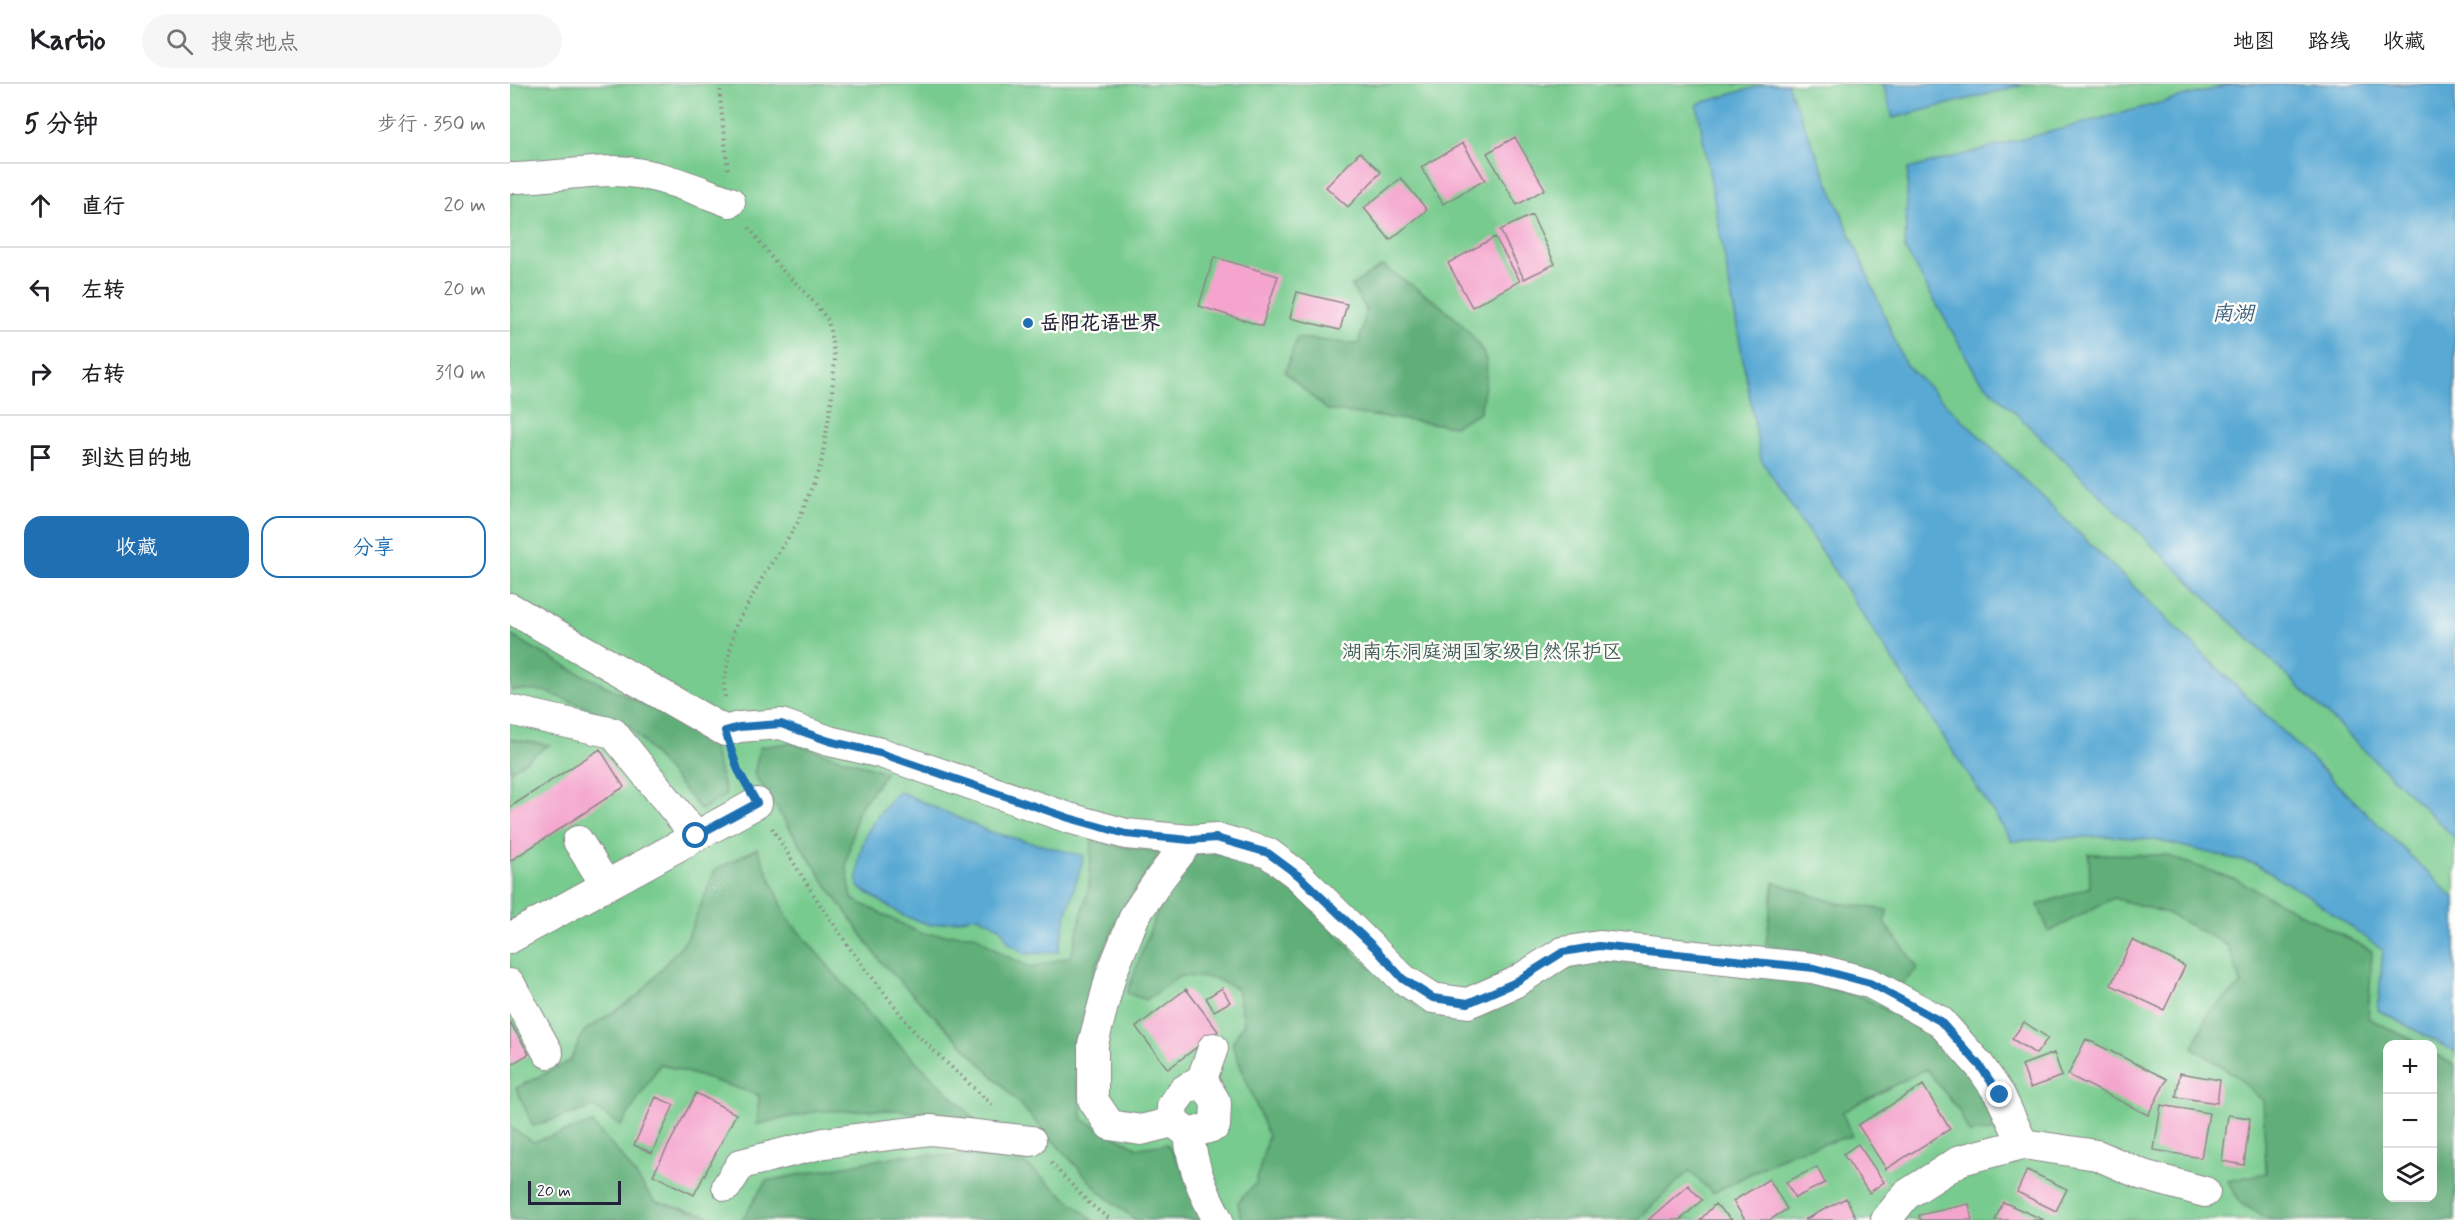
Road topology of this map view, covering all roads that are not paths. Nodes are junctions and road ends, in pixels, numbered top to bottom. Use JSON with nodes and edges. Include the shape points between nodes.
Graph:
{"nodes":[{"id":1,"x":510,"y":178,"type":"edge"},
{"id":2,"x":730,"y":202,"type":"road end"},
{"id":3,"x":510,"y":608,"type":"edge"},
{"id":4,"x":510,"y":710,"type":"edge"},
{"id":5,"x":757,"y":803,"type":"road end"},
{"id":6,"x":696,"y":836,"type":"junction"},
{"id":7,"x":1190,"y":840,"type":"junction"},
{"id":8,"x":578,"y":841,"type":"dead end"},
{"id":9,"x":606,"y":885,"type":"junction"},
{"id":10,"x":510,"y":938,"type":"edge"},
{"id":11,"x":510,"y":984,"type":"edge"},
{"id":12,"x":1213,"y":1048,"type":"dead end"},
{"id":13,"x":548,"y":1053,"type":"dead end"},
{"id":14,"x":1202,"y":1078,"type":"junction"},
{"id":15,"x":1181,"y":1128,"type":"junction"},
{"id":16,"x":1031,"y":1142,"type":"road end"},
{"id":17,"x":2024,"y":1144,"type":"junction"},
{"id":18,"x":727,"y":1186,"type":"dead end"},
{"id":19,"x":2205,"y":1192,"type":"dead end"},
{"id":20,"x":1218,"y":1220,"type":"edge"},
{"id":21,"x":1886,"y":1220,"type":"edge"}],
"edges":[{"from":1,"to":2,"type":"street","via":[[615,171],[659,177]]},
{"from":3,"to":7,"type":"street","via":[[725,731],[781,724],[960,779],[1069,818],[1126,834]]},
{"from":4,"to":6,"type":"street","via":[[613,733]]},
{"from":5,"to":6,"type":"street"},
{"from":6,"to":9,"type":"street"},
{"from":7,"to":15,"type":"street","via":[[1135,915],[1111,975],[1093,1044],[1093,1100],[1110,1125],[1141,1130]]},
{"from":7,"to":17,"type":"street","via":[[1216,838],[1268,853],[1299,876],[1403,979],[1433,998],[1468,1003],[1514,983],[1563,952],[1599,946],[1814,968],[1870,983],[1940,1021],[2000,1095]]},
{"from":8,"to":9,"type":"street"},
{"from":9,"to":10,"type":"street"},
{"from":11,"to":13,"type":"street"},
{"from":12,"to":14,"type":"street"},
{"from":14,"to":15,"type":"street","via":[[1172,1106]]},
{"from":14,"to":15,"type":"street","via":[[1216,1103],[1215,1126]]},
{"from":15,"to":20,"type":"street","via":[[1204,1195]]},
{"from":16,"to":18,"type":"street","via":[[930,1130],[824,1143],[741,1164]]},
{"from":17,"to":19,"type":"street","via":[[2097,1155],[2143,1175]]},
{"from":17,"to":21,"type":"street","via":[[1961,1160],[1906,1195]]}]}
